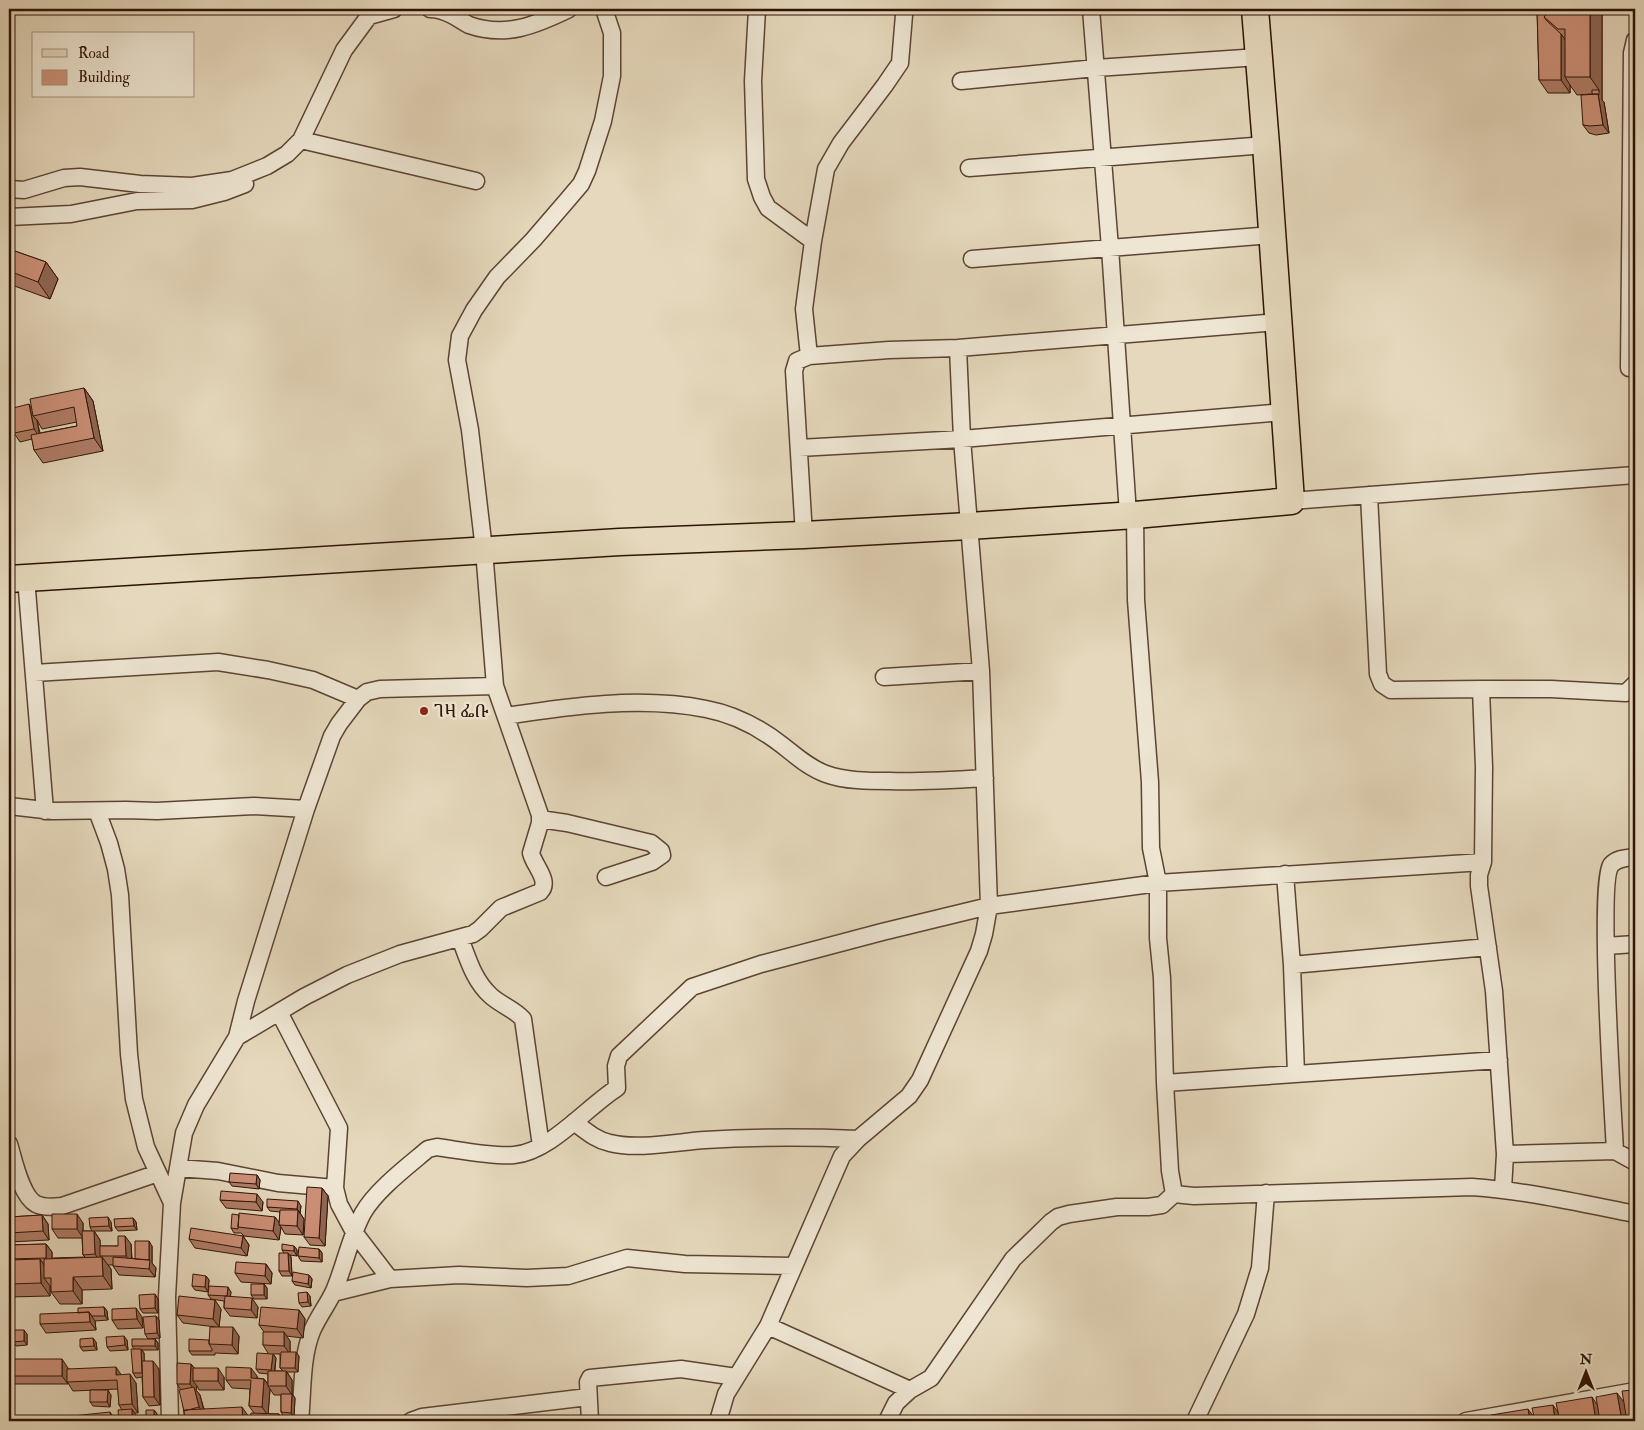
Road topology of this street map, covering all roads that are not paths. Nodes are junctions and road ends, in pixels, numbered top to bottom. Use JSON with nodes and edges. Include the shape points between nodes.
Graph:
{"nodes":[{"id":1,"x":394,"y":9,"type":"edge"},
{"id":2,"x":430,"y":9,"type":"edge"},
{"id":3,"x":569,"y":9,"type":"edge"},
{"id":4,"x":604,"y":9,"type":"edge"},
{"id":5,"x":757,"y":9,"type":"edge"},
{"id":6,"x":903,"y":9,"type":"edge"},
{"id":7,"x":1091,"y":9,"type":"edge"},
{"id":8,"x":1255,"y":9,"type":"edge"},
{"id":9,"x":1635,"y":40,"type":"edge"},
{"id":10,"x":1259,"y":57,"type":"junction"},
{"id":11,"x":1096,"y":68,"type":"junction"},
{"id":12,"x":961,"y":81,"type":"dead end"},
{"id":13,"x":301,"y":140,"type":"junction"},
{"id":14,"x":1266,"y":145,"type":"junction"},
{"id":15,"x":287,"y":154,"type":"junction"},
{"id":16,"x":1103,"y":157,"type":"junction"},
{"id":17,"x":969,"y":168,"type":"dead end"},
{"id":18,"x":476,"y":181,"type":"dead end"},
{"id":19,"x":16,"y":189,"type":"edge"},
{"id":20,"x":28,"y":216,"type":"junction"},
{"id":21,"x":9,"y":217,"type":"edge"},
{"id":22,"x":1272,"y":235,"type":"junction"},
{"id":23,"x":813,"y":241,"type":"junction"},
{"id":24,"x":1110,"y":248,"type":"junction"},
{"id":25,"x":972,"y":259,"type":"dead end"},
{"id":26,"x":1279,"y":322,"type":"junction"},
{"id":27,"x":1115,"y":335,"type":"junction"},
{"id":28,"x":958,"y":348,"type":"junction"},
{"id":29,"x":809,"y":356,"type":"junction"},
{"id":30,"x":1628,"y":368,"type":"dead end"},
{"id":31,"x":1285,"y":412,"type":"junction"},
{"id":32,"x":1120,"y":425,"type":"junction"},
{"id":33,"x":962,"y":439,"type":"junction"},
{"id":34,"x":799,"y":448,"type":"junction"},
{"id":35,"x":1635,"y":478,"type":"edge"},
{"id":36,"x":1369,"y":495,"type":"junction"},
{"id":37,"x":1291,"y":501,"type":"junction"},
{"id":38,"x":1131,"y":514,"type":"junction"},
{"id":39,"x":969,"y":526,"type":"junction"},
{"id":40,"x":804,"y":535,"type":"junction"},
{"id":41,"x":484,"y":550,"type":"junction"},
{"id":42,"x":17,"y":578,"type":"edge"},
{"id":43,"x":981,"y":671,"type":"junction"},
{"id":44,"x":34,"y":673,"type":"junction"},
{"id":45,"x":884,"y":677,"type":"dead end"},
{"id":46,"x":1635,"y":684,"type":"edge"},
{"id":47,"x":495,"y":686,"type":"junction"},
{"id":48,"x":1481,"y":689,"type":"junction"},
{"id":49,"x":358,"y":699,"type":"junction"},
{"id":50,"x":506,"y":716,"type":"junction"},
{"id":51,"x":985,"y":778,"type":"junction"},
{"id":52,"x":9,"y":806,"type":"edge"},
{"id":53,"x":306,"y":809,"type":"junction"},
{"id":54,"x":45,"y":811,"type":"junction"},
{"id":55,"x":97,"y":811,"type":"junction"},
{"id":56,"x":540,"y":819,"type":"junction"},
{"id":57,"x":1635,"y":857,"type":"edge"},
{"id":58,"x":1483,"y":862,"type":"junction"},
{"id":59,"x":1286,"y":874,"type":"junction"},
{"id":60,"x":606,"y":876,"type":"dead end"},
{"id":61,"x":1158,"y":884,"type":"junction"},
{"id":62,"x":989,"y":906,"type":"junction"},
{"id":63,"x":460,"y":938,"type":"junction"},
{"id":64,"x":1635,"y":944,"type":"edge"},
{"id":65,"x":1606,"y":946,"type":"junction"},
{"id":66,"x":1488,"y":947,"type":"junction"},
{"id":67,"x":1292,"y":965,"type":"junction"},
{"id":68,"x":279,"y":1012,"type":"junction"},
{"id":69,"x":237,"y":1037,"type":"junction"},
{"id":70,"x":1499,"y":1060,"type":"junction"},
{"id":71,"x":1296,"y":1074,"type":"junction"},
{"id":72,"x":1165,"y":1082,"type":"junction"},
{"id":73,"x":574,"y":1122,"type":"junction"},
{"id":74,"x":858,"y":1139,"type":"junction"},
{"id":75,"x":9,"y":1144,"type":"edge"},
{"id":76,"x":541,"y":1146,"type":"junction"},
{"id":77,"x":1615,"y":1151,"type":"junction"},
{"id":78,"x":1505,"y":1154,"type":"junction"},
{"id":79,"x":1635,"y":1162,"type":"edge"},
{"id":80,"x":178,"y":1168,"type":"junction"},
{"id":81,"x":158,"y":1173,"type":"junction"},
{"id":82,"x":335,"y":1188,"type":"junction"},
{"id":83,"x":1503,"y":1189,"type":"junction"},
{"id":84,"x":1266,"y":1193,"type":"junction"},
{"id":85,"x":1174,"y":1194,"type":"junction"},
{"id":86,"x":172,"y":1203,"type":"junction"},
{"id":87,"x":1635,"y":1214,"type":"edge"},
{"id":88,"x":354,"y":1232,"type":"junction"},
{"id":89,"x":794,"y":1266,"type":"junction"},
{"id":90,"x":390,"y":1279,"type":"junction"},
{"id":91,"x":333,"y":1293,"type":"junction"},
{"id":92,"x":768,"y":1326,"type":"junction"},
{"id":93,"x":736,"y":1376,"type":"junction"},
{"id":94,"x":910,"y":1390,"type":"junction"},
{"id":95,"x":1635,"y":1391,"type":"edge"},
{"id":96,"x":588,"y":1397,"type":"junction"},
{"id":97,"x":469,"y":1417,"type":"edge"},
{"id":98,"x":170,"y":1421,"type":"edge"},
{"id":99,"x":300,"y":1421,"type":"edge"},
{"id":100,"x":411,"y":1421,"type":"edge"},
{"id":101,"x":590,"y":1421,"type":"edge"},
{"id":102,"x":718,"y":1421,"type":"edge"},
{"id":103,"x":886,"y":1421,"type":"edge"},
{"id":104,"x":1195,"y":1421,"type":"edge"},
{"id":105,"x":1466,"y":1421,"type":"edge"}],
"edges":[{"from":1,"to":13,"type":"street","via":[[369,16],[344,50]]},
{"from":2,"to":3,"type":"street","via":[[482,29],[501,29],[523,28]]},
{"from":4,"to":41,"type":"street","via":[[612,33],[612,76],[603,121],[587,171],[570,197],[497,277],[460,336],[457,360],[470,430]]},
{"from":5,"to":23,"type":"street","via":[[753,81],[756,179],[768,208]]},
{"from":6,"to":23,"type":"street","via":[[900,63],[841,143],[826,169]]},
{"from":7,"to":11,"type":"street"},
{"from":8,"to":10,"type":"main road"},
{"from":9,"to":30,"type":"street","via":[[1632,53]]},
{"from":10,"to":11,"type":"street"},
{"from":10,"to":14,"type":"main road"},
{"from":11,"to":12,"type":"street"},
{"from":11,"to":16,"type":"street"},
{"from":13,"to":15,"type":"street"},
{"from":13,"to":18,"type":"street"},
{"from":14,"to":16,"type":"street"},
{"from":14,"to":22,"type":"main road"},
{"from":15,"to":19,"type":"street","via":[[232,180],[192,186],[80,177]]},
{"from":15,"to":20,"type":"street","via":[[266,173],[248,183],[192,200],[137,201],[72,214]]},
{"from":16,"to":17,"type":"street"},
{"from":16,"to":24,"type":"street"},
{"from":19,"to":20,"type":"street"},
{"from":20,"to":21,"type":"street"},
{"from":22,"to":24,"type":"street"},
{"from":22,"to":26,"type":"main road"},
{"from":23,"to":29,"type":"street","via":[[804,309]]},
{"from":24,"to":25,"type":"street"},
{"from":24,"to":27,"type":"street"},
{"from":26,"to":27,"type":"street"},
{"from":26,"to":31,"type":"main road"},
{"from":27,"to":28,"type":"street"},
{"from":27,"to":32,"type":"street"},
{"from":28,"to":29,"type":"street"},
{"from":28,"to":33,"type":"street"},
{"from":29,"to":34,"type":"street","via":[[797,361],[794,371]]},
{"from":31,"to":32,"type":"street"},
{"from":31,"to":37,"type":"main road"},
{"from":32,"to":33,"type":"street"},
{"from":32,"to":38,"type":"street"},
{"from":33,"to":34,"type":"street"},
{"from":33,"to":39,"type":"street"},
{"from":34,"to":40,"type":"street"},
{"from":35,"to":36,"type":"street"},
{"from":36,"to":37,"type":"street"},
{"from":36,"to":48,"type":"street","via":[[1378,674],[1382,684],[1391,690]]},
{"from":37,"to":38,"type":"main road"},
{"from":38,"to":39,"type":"main road"},
{"from":38,"to":61,"type":"street","via":[[1150,782],[1151,848]]},
{"from":39,"to":40,"type":"main road"},
{"from":39,"to":43,"type":"street"},
{"from":40,"to":41,"type":"main road"},
{"from":41,"to":42,"type":"main road"},
{"from":41,"to":47,"type":"street"},
{"from":42,"to":44,"type":"street"},
{"from":43,"to":45,"type":"street"},
{"from":43,"to":51,"type":"street"},
{"from":44,"to":49,"type":"street","via":[[218,662],[312,680]]},
{"from":44,"to":54,"type":"street"},
{"from":46,"to":48,"type":"street","via":[[1626,693]]},
{"from":47,"to":49,"type":"street","via":[[380,689],[367,692]]},
{"from":47,"to":50,"type":"street"},
{"from":48,"to":58,"type":"street"},
{"from":49,"to":53,"type":"street","via":[[332,736]]},
{"from":50,"to":51,"type":"street","via":[[590,704],[708,709],[744,721],[826,774],[870,781]]},
{"from":50,"to":56,"type":"street"},
{"from":51,"to":62,"type":"street"},
{"from":52,"to":54,"type":"street"},
{"from":53,"to":55,"type":"street","via":[[237,807]]},
{"from":53,"to":69,"type":"street"},
{"from":54,"to":55,"type":"street"},
{"from":55,"to":81,"type":"street","via":[[109,842],[117,878],[134,1099],[146,1147]]},
{"from":56,"to":60,"type":"street","via":[[651,843],[661,850],[662,855],[652,862]]},
{"from":56,"to":63,"type":"street","via":[[531,853],[545,882],[544,888],[501,908],[480,929]]},
{"from":57,"to":65,"type":"street","via":[[1618,859],[1606,876]]},
{"from":58,"to":59,"type":"street"},
{"from":58,"to":66,"type":"street","via":[[1479,886]]},
{"from":59,"to":61,"type":"street"},
{"from":59,"to":67,"type":"street"},
{"from":61,"to":62,"type":"street"},
{"from":61,"to":72,"type":"street"},
{"from":62,"to":73,"type":"street","via":[[761,964],[692,987],[619,1056],[617,1088]]},
{"from":62,"to":74,"type":"street","via":[[979,951],[920,1080],[910,1096]]},
{"from":63,"to":68,"type":"street","via":[[400,954],[347,975]]},
{"from":63,"to":76,"type":"street","via":[[480,984],[492,997],[523,1019]]},
{"from":64,"to":65,"type":"street"},
{"from":65,"to":77,"type":"street"},
{"from":66,"to":67,"type":"street"},
{"from":66,"to":70,"type":"street"},
{"from":67,"to":71,"type":"street"},
{"from":68,"to":69,"type":"street"},
{"from":68,"to":82,"type":"street","via":[[339,1128]]},
{"from":69,"to":80,"type":"street","via":[[196,1105],[184,1133]]},
{"from":70,"to":71,"type":"street"},
{"from":70,"to":78,"type":"street"},
{"from":71,"to":72,"type":"street"},
{"from":72,"to":85,"type":"street"},
{"from":73,"to":74,"type":"street","via":[[596,1139],[629,1146],[801,1137]]},
{"from":73,"to":76,"type":"street"},
{"from":74,"to":89,"type":"street","via":[[842,1156]]},
{"from":75,"to":81,"type":"street","via":[[26,1195],[35,1204],[47,1207],[62,1206]]},
{"from":76,"to":88,"type":"street","via":[[516,1155],[437,1147],[428,1149],[375,1196]]},
{"from":77,"to":78,"type":"street"},
{"from":77,"to":79,"type":"street"},
{"from":78,"to":83,"type":"street"},
{"from":80,"to":82,"type":"street"},
{"from":80,"to":86,"type":"street"},
{"from":81,"to":86,"type":"street"},
{"from":82,"to":88,"type":"street","via":[[339,1204]]},
{"from":83,"to":84,"type":"street","via":[[1472,1187]]},
{"from":83,"to":87,"type":"street"},
{"from":84,"to":85,"type":"street"},
{"from":84,"to":104,"type":"street","via":[[1260,1268],[1246,1314]]},
{"from":85,"to":94,"type":"street","via":[[1162,1204],[1069,1214],[1051,1222],[1013,1259],[931,1378]]},
{"from":86,"to":98,"type":"street","via":[[167,1297]]},
{"from":88,"to":90,"type":"street"},
{"from":88,"to":91,"type":"street"},
{"from":89,"to":90,"type":"street","via":[[685,1264],[627,1258],[568,1276],[459,1275]]},
{"from":89,"to":92,"type":"street"},
{"from":90,"to":91,"type":"street"},
{"from":91,"to":99,"type":"street","via":[[312,1332],[306,1355]]},
{"from":92,"to":93,"type":"street"},
{"from":92,"to":94,"type":"street"},
{"from":93,"to":96,"type":"street","via":[[681,1369],[590,1378]]},
{"from":93,"to":102,"type":"street","via":[[726,1394]]},
{"from":94,"to":103,"type":"street","via":[[896,1402]]},
{"from":95,"to":105,"type":"street"},
{"from":96,"to":97,"type":"street"},
{"from":96,"to":101,"type":"street"},
{"from":97,"to":100,"type":"street"}]}
